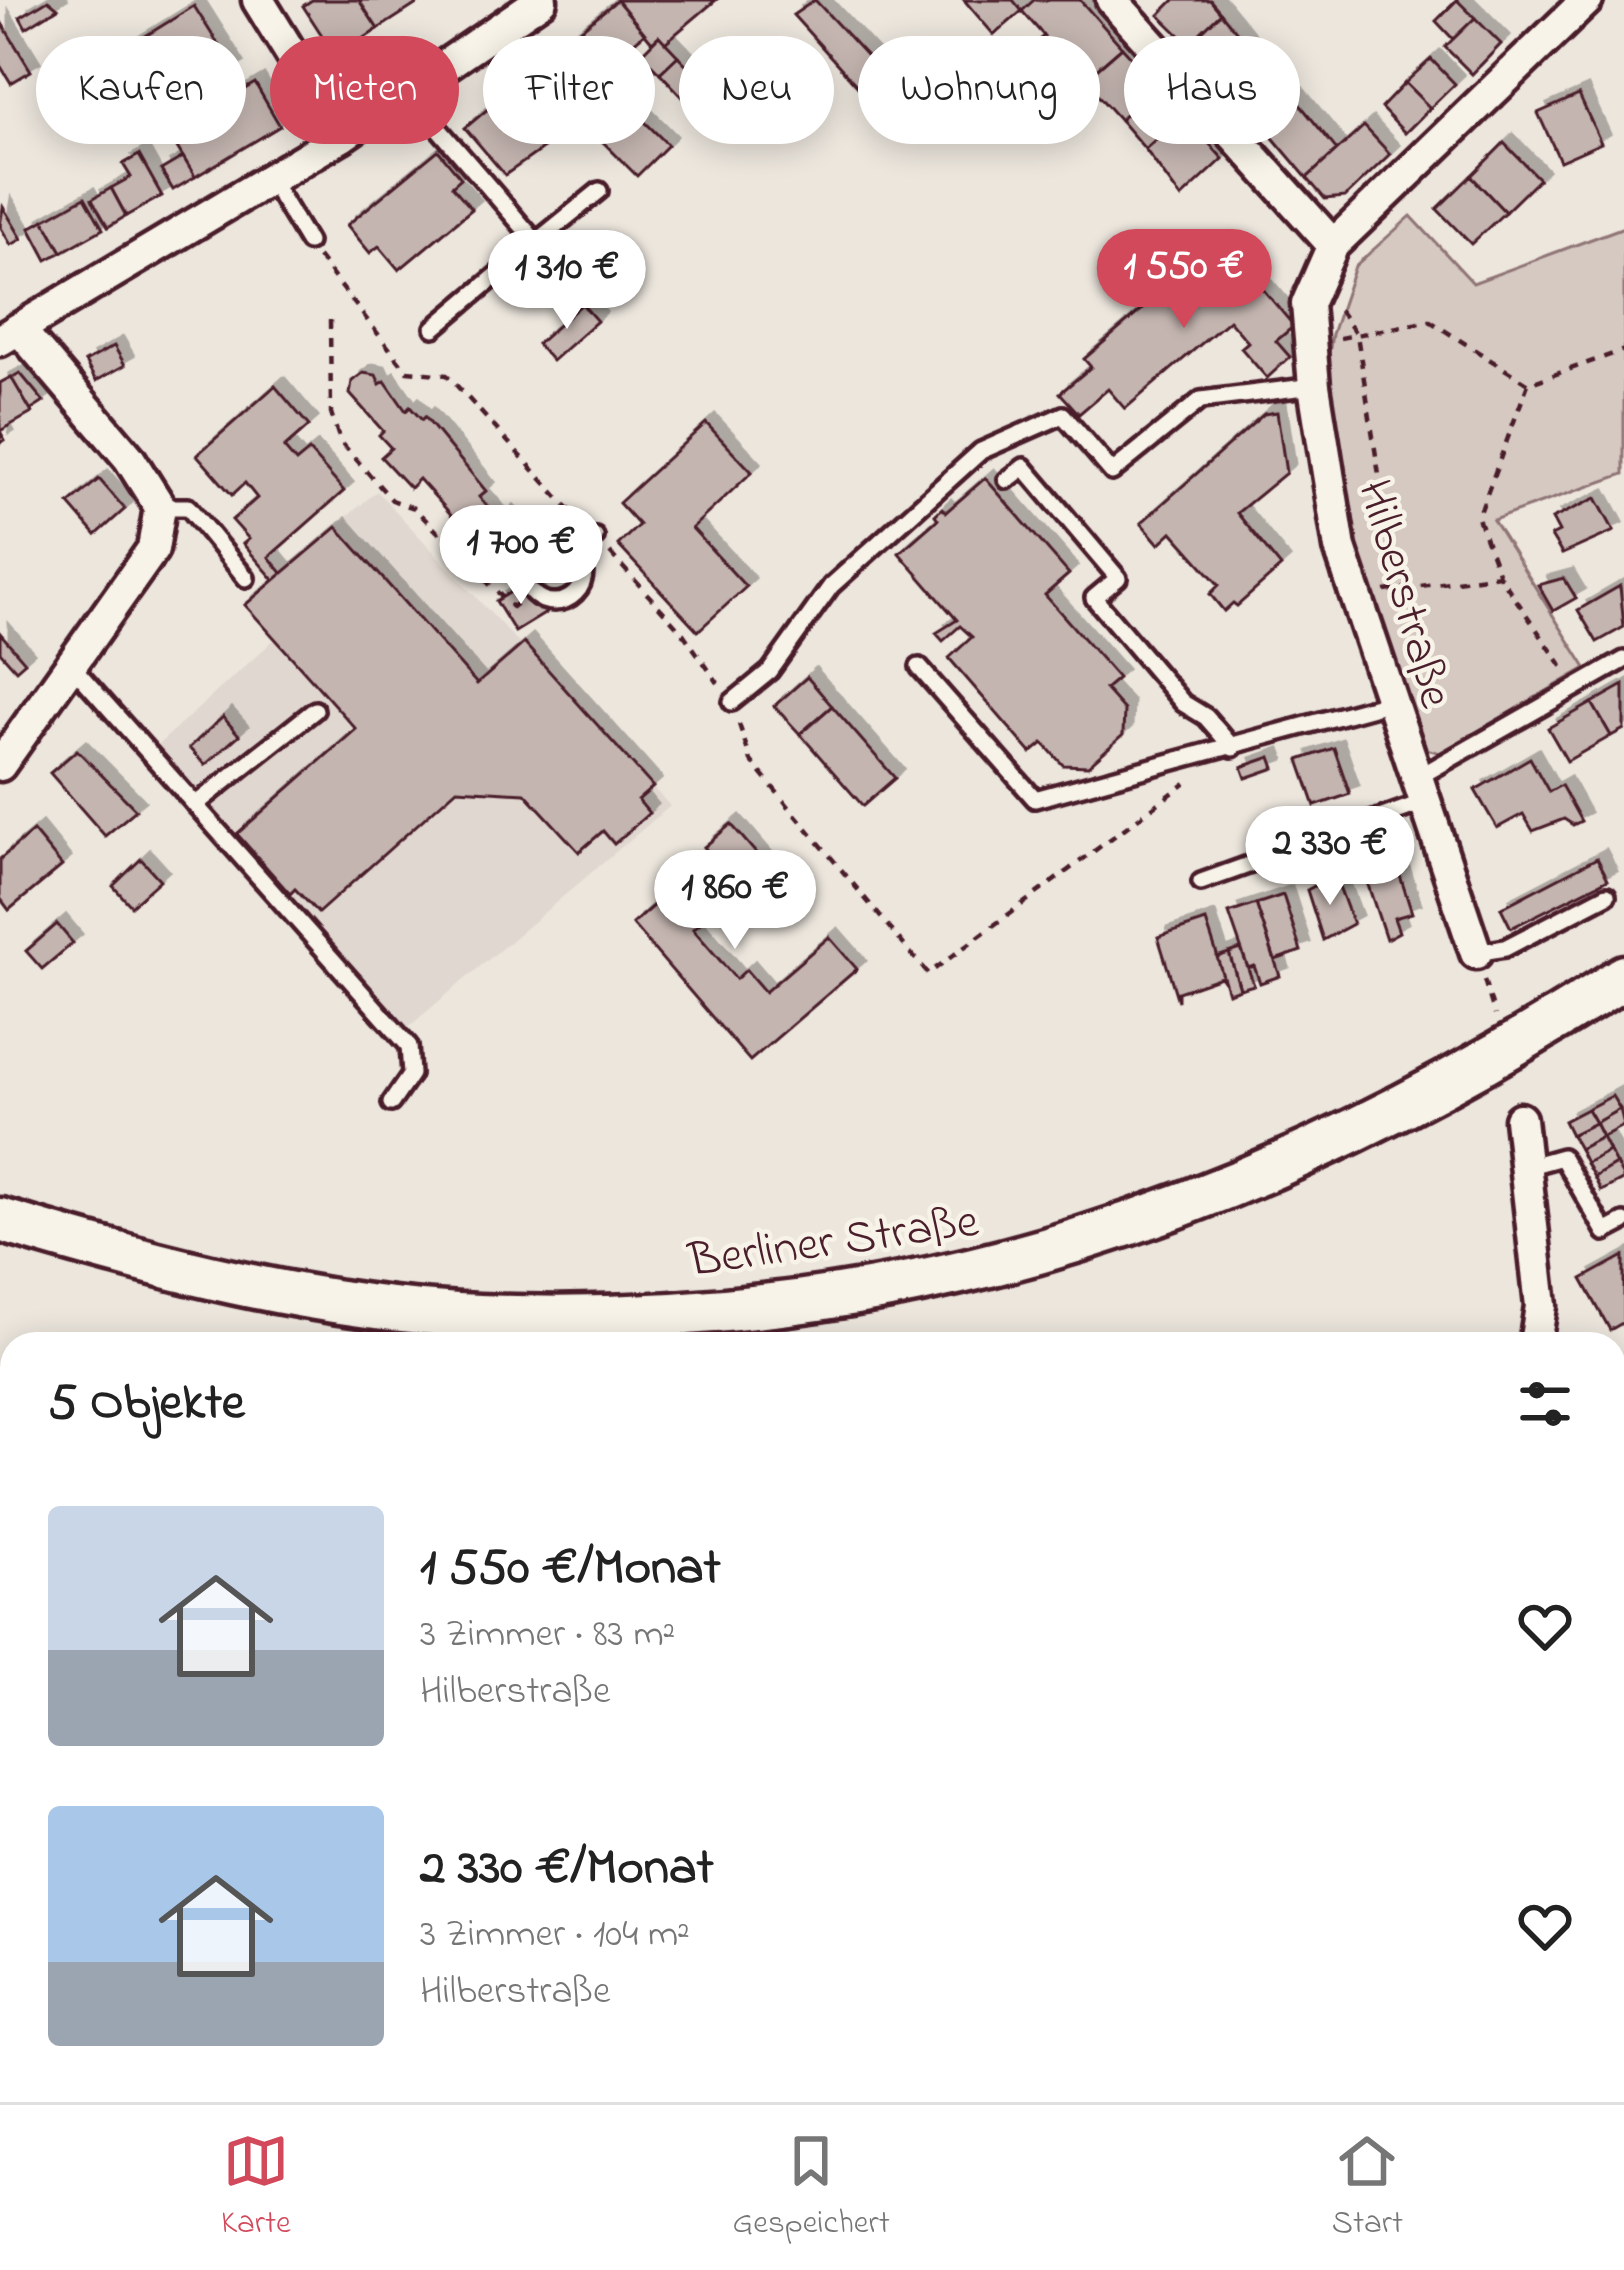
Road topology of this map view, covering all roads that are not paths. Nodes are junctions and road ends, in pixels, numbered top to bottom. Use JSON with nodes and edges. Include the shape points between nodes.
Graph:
{"nodes":[{"id":1,"x":258,"y":0,"type":"edge"},
{"id":2,"x":541,"y":0,"type":"edge"},
{"id":3,"x":1112,"y":0,"type":"edge"},
{"id":4,"x":1587,"y":0,"type":"edge"},
{"id":5,"x":280,"y":36,"type":"edge"},
{"id":6,"x":459,"y":58,"type":"edge"},
{"id":7,"x":329,"y":144,"type":"edge"},
{"id":8,"x":452,"y":144,"type":"edge"},
{"id":9,"x":270,"y":179,"type":"junction"},
{"id":10,"x":598,"y":190,"type":"dead end"},
{"id":11,"x":308,"y":242,"type":"dead end"},
{"id":12,"x":536,"y":242,"type":"junction"},
{"id":13,"x":1333,"y":245,"type":"junction"},
{"id":14,"x":434,"y":328,"type":"dead end"},
{"id":15,"x":9,"y":334,"type":"edge"},
{"id":16,"x":1314,"y":386,"type":"junction"},
{"id":17,"x":1007,"y":480,"type":"dead end"},
{"id":18,"x":160,"y":507,"type":"junction"},
{"id":19,"x":596,"y":537,"type":"dead end"},
{"id":20,"x":577,"y":552,"type":"junction"},
{"id":21,"x":246,"y":578,"type":"dead end"},
{"id":22,"x":1624,"y":660,"type":"edge"},
{"id":23,"x":73,"y":668,"type":"junction"},
{"id":24,"x":919,"y":668,"type":"dead end"},
{"id":25,"x":732,"y":702,"type":"dead end"},
{"id":26,"x":1390,"y":702,"type":"junction"},
{"id":27,"x":315,"y":710,"type":"dead end"},
{"id":28,"x":1233,"y":748,"type":"junction"},
{"id":29,"x":0,"y":764,"type":"edge"},
{"id":30,"x":1419,"y":791,"type":"junction"},
{"id":31,"x":195,"y":805,"type":"junction"},
{"id":32,"x":1201,"y":882,"type":"dead end"},
{"id":33,"x":1607,"y":895,"type":"dead end"},
{"id":34,"x":1476,"y":953,"type":"joint"},
{"id":35,"x":1624,"y":977,"type":"edge"},
{"id":36,"x":391,"y":1103,"type":"dead end"},
{"id":37,"x":1520,"y":1119,"type":"dead end"},
{"id":38,"x":1526,"y":1166,"type":"junction"},
{"id":39,"x":0,"y":1220,"type":"edge"},
{"id":40,"x":1624,"y":1222,"type":"edge"},
{"id":41,"x":1537,"y":1332,"type":"edge"}],
"edges":[{"from":1,"to":5,"type":"street"},
{"from":2,"to":6,"type":"street"},
{"from":3,"to":13,"type":"street"},
{"from":4,"to":13,"type":"street","name":"Hilberstraße"},
{"from":7,"to":9,"type":"street"},
{"from":8,"to":12,"type":"lane"},
{"from":9,"to":11,"type":"lane"},
{"from":9,"to":15,"type":"street"},
{"from":10,"to":12,"type":"lane"},
{"from":12,"to":14,"type":"lane"},
{"from":13,"to":16,"type":"street","name":"Hilberstraße","via":[[1307,304]]},
{"from":15,"to":18,"type":"street","via":[[117,442]]},
{"from":16,"to":25,"type":"lane","via":[[1201,400],[1112,472],[1063,415],[981,452],[831,586],[770,670]]},
{"from":16,"to":26,"type":"street","name":"Hilberstraße","via":[[1340,548]]},
{"from":17,"to":28,"type":"lane","via":[[1024,467],[1118,578],[1094,598],[1183,703]]},
{"from":18,"to":21,"type":"lane","via":[[188,507]]},
{"from":18,"to":23,"type":"street","via":[[153,549]]},
{"from":19,"to":20,"type":"lane"},
{"from":20,"to":20,"type":"lane","via":[[584,574],[573,595],[551,602],[530,592],[523,569],[534,549],[556,542]]},
{"from":22,"to":30,"type":"lane"},
{"from":23,"to":29,"type":"street"},
{"from":23,"to":31,"type":"lane"},
{"from":24,"to":28,"type":"lane","via":[[1035,799]]},
{"from":26,"to":28,"type":"lane"},
{"from":26,"to":30,"type":"street","name":"Hilberstraße"},
{"from":27,"to":31,"type":"lane"},
{"from":30,"to":32,"type":"lane"},
{"from":30,"to":34,"type":"street","name":"Hilberstraße"},
{"from":31,"to":36,"type":"lane","via":[[409,1046],[412,1074]]},
{"from":33,"to":34,"type":"lane","via":[[1505,948]]},
{"from":35,"to":39,"type":"main road","name":"Berliner Straße","via":[[1462,1078],[1178,1208],[1022,1261],[819,1301],[652,1315],[478,1316],[210,1278]]},
{"from":37,"to":38,"type":"street"},
{"from":38,"to":40,"type":"lane","via":[[1562,1157],[1605,1232]]},
{"from":38,"to":41,"type":"street"}]}
